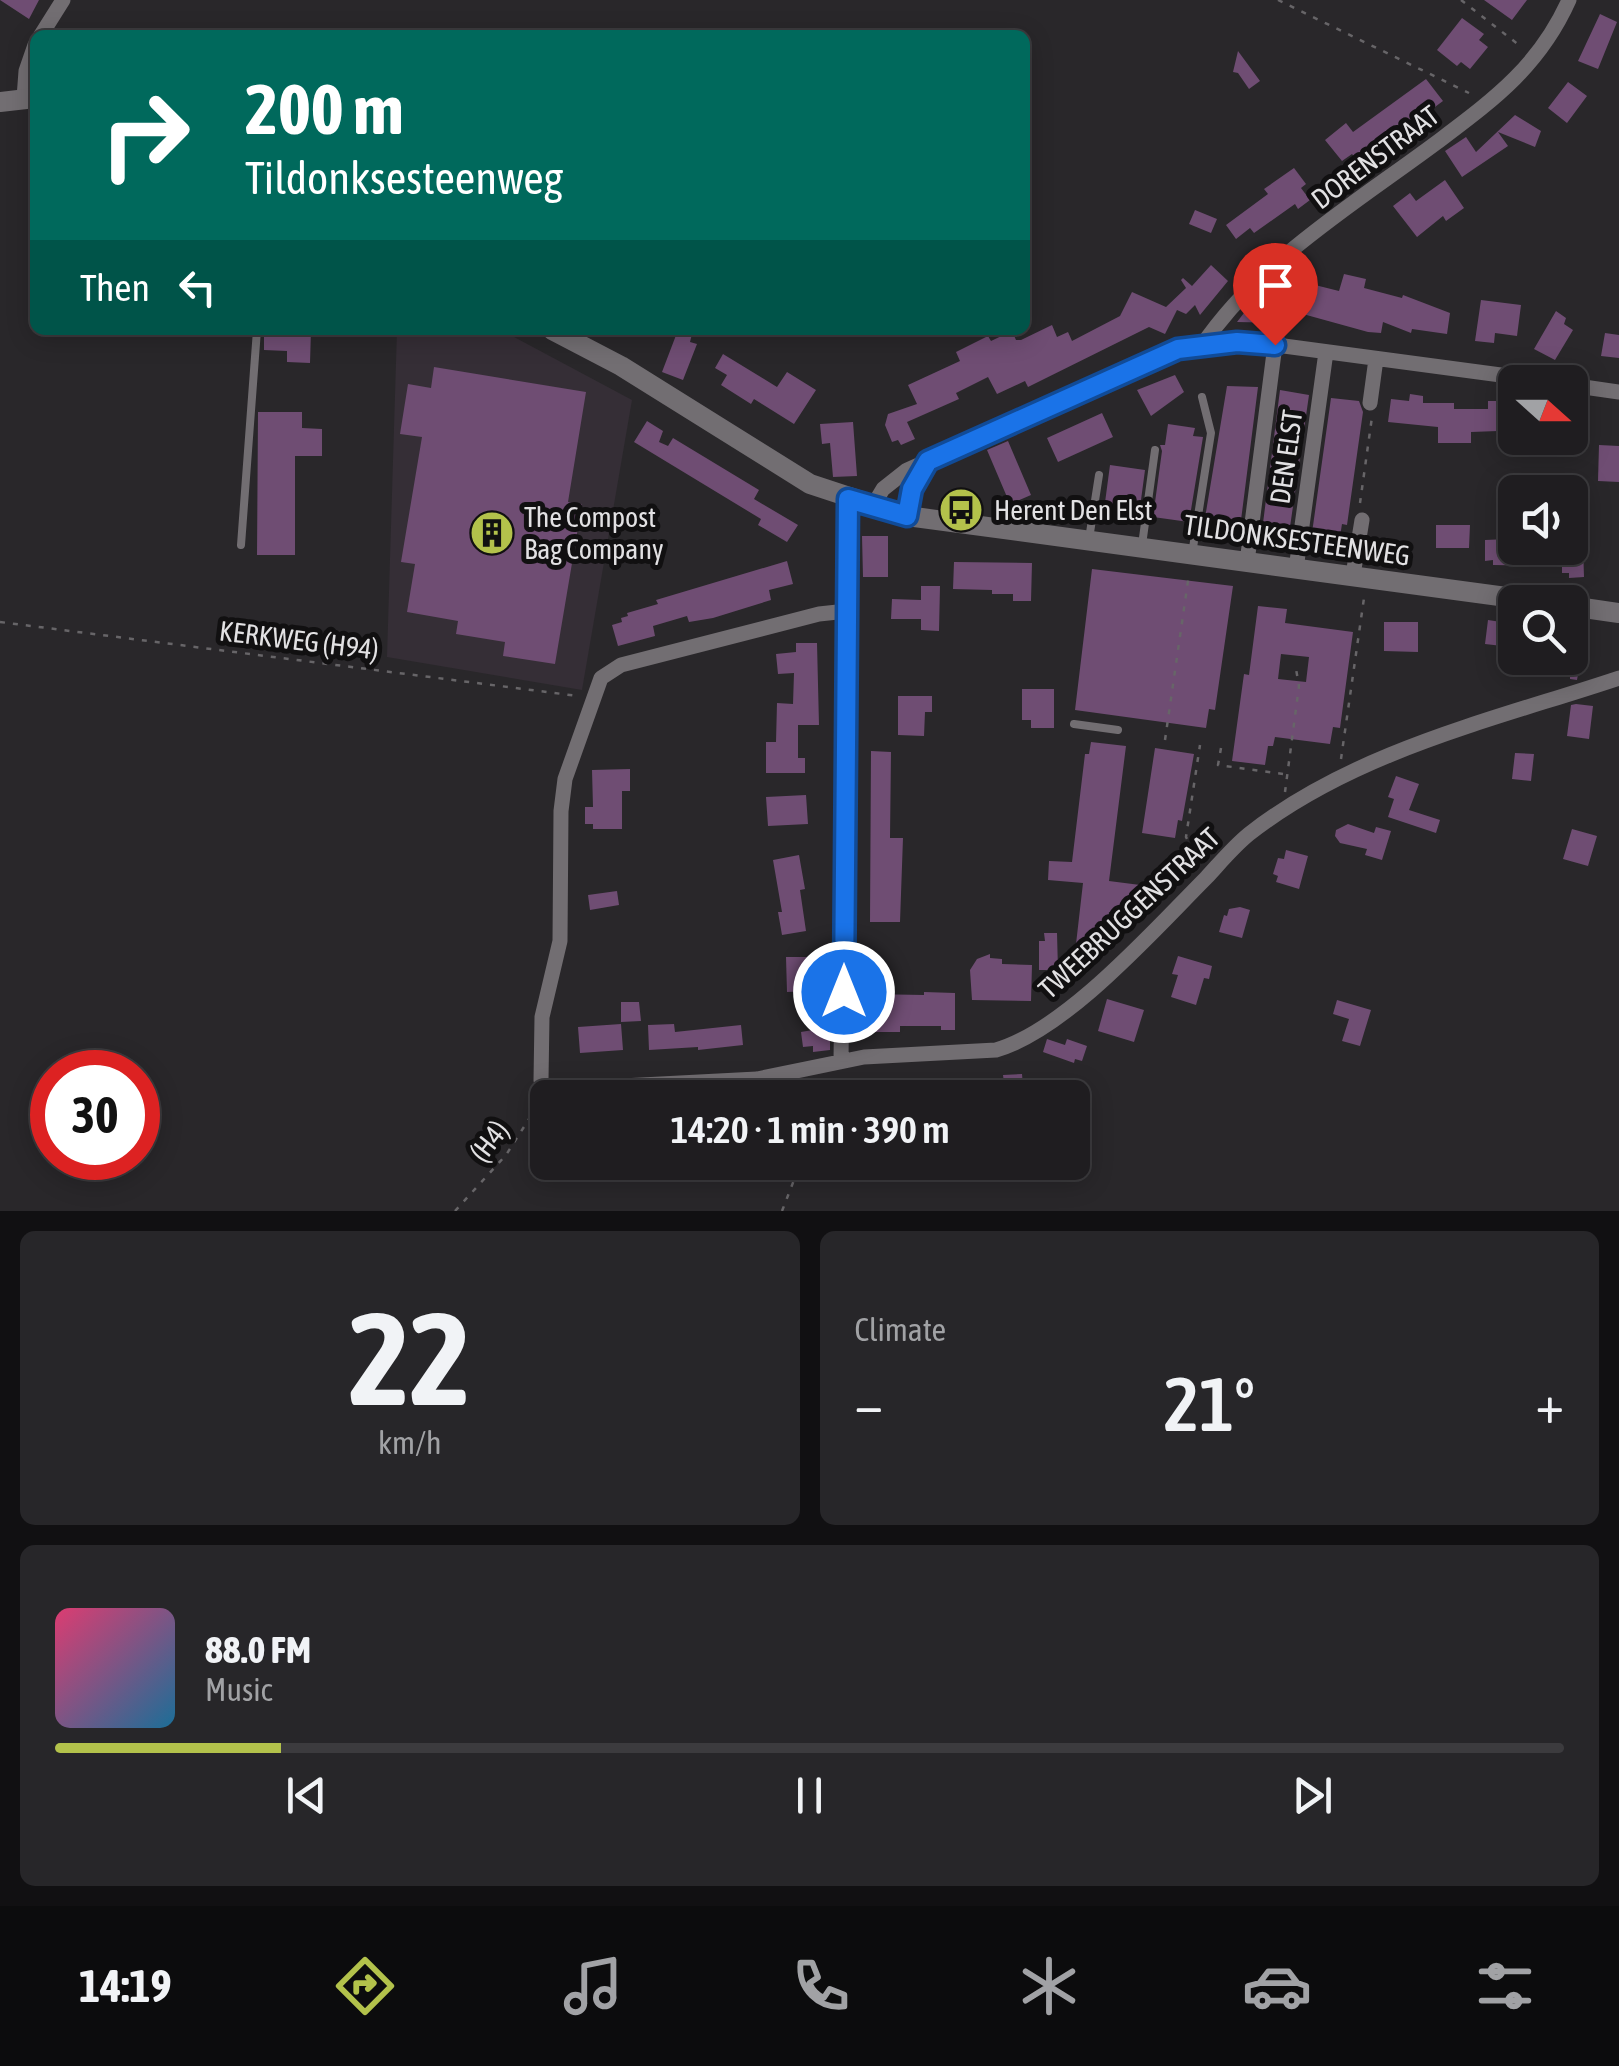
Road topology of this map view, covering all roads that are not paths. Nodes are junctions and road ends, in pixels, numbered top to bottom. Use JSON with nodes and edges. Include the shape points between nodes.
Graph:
{"nodes":[{"id":1,"x":63,"y":0,"type":"edge"},
{"id":2,"x":1569,"y":0,"type":"edge"},
{"id":3,"x":44,"y":30,"type":"edge"},
{"id":4,"x":30,"y":59,"type":"edge"},
{"id":5,"x":30,"y":98,"type":"edge"},
{"id":6,"x":0,"y":102,"type":"edge"},
{"id":7,"x":257,"y":335,"type":"edge"},
{"id":8,"x":562,"y":335,"type":"edge"},
{"id":9,"x":1275,"y":345,"type":"junction"},
{"id":10,"x":1201,"y":347,"type":"junction"},
{"id":11,"x":1326,"y":352,"type":"junction"},
{"id":12,"x":1376,"y":359,"type":"junction"},
{"id":13,"x":1498,"y":375,"type":"edge"},
{"id":14,"x":1588,"y":388,"type":"edge"},
{"id":15,"x":1619,"y":392,"type":"edge"},
{"id":16,"x":1202,"y":397,"type":"dead end"},
{"id":17,"x":1370,"y":403,"type":"road end"},
{"id":18,"x":1156,"y":450,"type":"dead end"},
{"id":19,"x":928,"y":461,"type":"junction"},
{"id":20,"x":1098,"y":475,"type":"dead end"},
{"id":21,"x":848,"y":499,"type":"junction"},
{"id":22,"x":874,"y":504,"type":"junction"},
{"id":23,"x":907,"y":516,"type":"junction"},
{"id":24,"x":1362,"y":520,"type":"road end"},
{"id":25,"x":1089,"y":539,"type":"junction"},
{"id":26,"x":241,"y":544,"type":"dead end"},
{"id":27,"x":1142,"y":547,"type":"junction"},
{"id":28,"x":1192,"y":554,"type":"junction"},
{"id":29,"x":1248,"y":562,"type":"junction"},
{"id":30,"x":1296,"y":569,"type":"junction"},
{"id":31,"x":1360,"y":576,"type":"junction"},
{"id":32,"x":1498,"y":596,"type":"edge"},
{"id":33,"x":1588,"y":609,"type":"edge"},
{"id":34,"x":847,"y":612,"type":"junction"},
{"id":35,"x":1619,"y":614,"type":"edge"},
{"id":36,"x":1619,"y":678,"type":"edge"},
{"id":37,"x":1074,"y":724,"type":"dead end"},
{"id":38,"x":1118,"y":730,"type":"dead end"},
{"id":39,"x":841,"y":1060,"type":"junction"}],
"edges":[{"from":1,"to":3,"type":"street"},
{"from":2,"to":10,"type":"street","name":"DORENSTRAAT","via":[[1536,58],[1489,103],[1286,255],[1220,319]]},
{"from":4,"to":5,"type":"street"},
{"from":5,"to":6,"type":"street"},
{"from":7,"to":26,"type":"lane"},
{"from":8,"to":21,"type":"street","name":"TILDONKSESTEENWEG","via":[[810,484]]},
{"from":9,"to":10,"type":"street"},
{"from":9,"to":11,"type":"street"},
{"from":9,"to":29,"type":"street","name":"DEN ELST"},
{"from":10,"to":19,"type":"street","via":[[1178,349]]},
{"from":11,"to":12,"type":"street"},
{"from":11,"to":30,"type":"street","name":"DEN ELST"},
{"from":12,"to":13,"type":"street"},
{"from":12,"to":17,"type":"street"},
{"from":14,"to":15,"type":"street"},
{"from":16,"to":28,"type":"lane","via":[[1212,433]]},
{"from":18,"to":27,"type":"lane"},
{"from":19,"to":22,"type":"street","via":[[893,479]]},
{"from":19,"to":23,"type":"street"},
{"from":20,"to":25,"type":"lane"},
{"from":21,"to":22,"type":"street","name":"TILDONKSESTEENWEG"},
{"from":21,"to":34,"type":"street"},
{"from":22,"to":23,"type":"street","name":"TILDONKSESTEENWEG"},
{"from":23,"to":25,"type":"street","name":"TILDONKSESTEENWEG"},
{"from":24,"to":31,"type":"street"},
{"from":25,"to":27,"type":"street","name":"TILDONKSESTEENWEG"},
{"from":27,"to":28,"type":"street","name":"TILDONKSESTEENWEG"},
{"from":28,"to":29,"type":"street","name":"TILDONKSESTEENWEG"},
{"from":29,"to":30,"type":"street","name":"TILDONKSESTEENWEG"},
{"from":30,"to":31,"type":"street","name":"TILDONKSESTEENWEG"},
{"from":31,"to":32,"type":"street","name":"TILDONKSESTEENWEG"},
{"from":33,"to":35,"type":"street"},
{"from":34,"to":39,"type":"street"},
{"from":34,"to":39,"type":"street","name":"TWEEBRUGGENSTRAAT","via":[[621,664],[601,678],[565,779],[560,941],[542,1017],[541,1080],[546,1090],[758,1079]]},
{"from":36,"to":39,"type":"street","name":"TWEEBRUGGENSTRAAT","via":[[1399,751],[1288,808],[1247,836],[1071,1006],[1012,1045]]},
{"from":37,"to":38,"type":"lane"}]}
